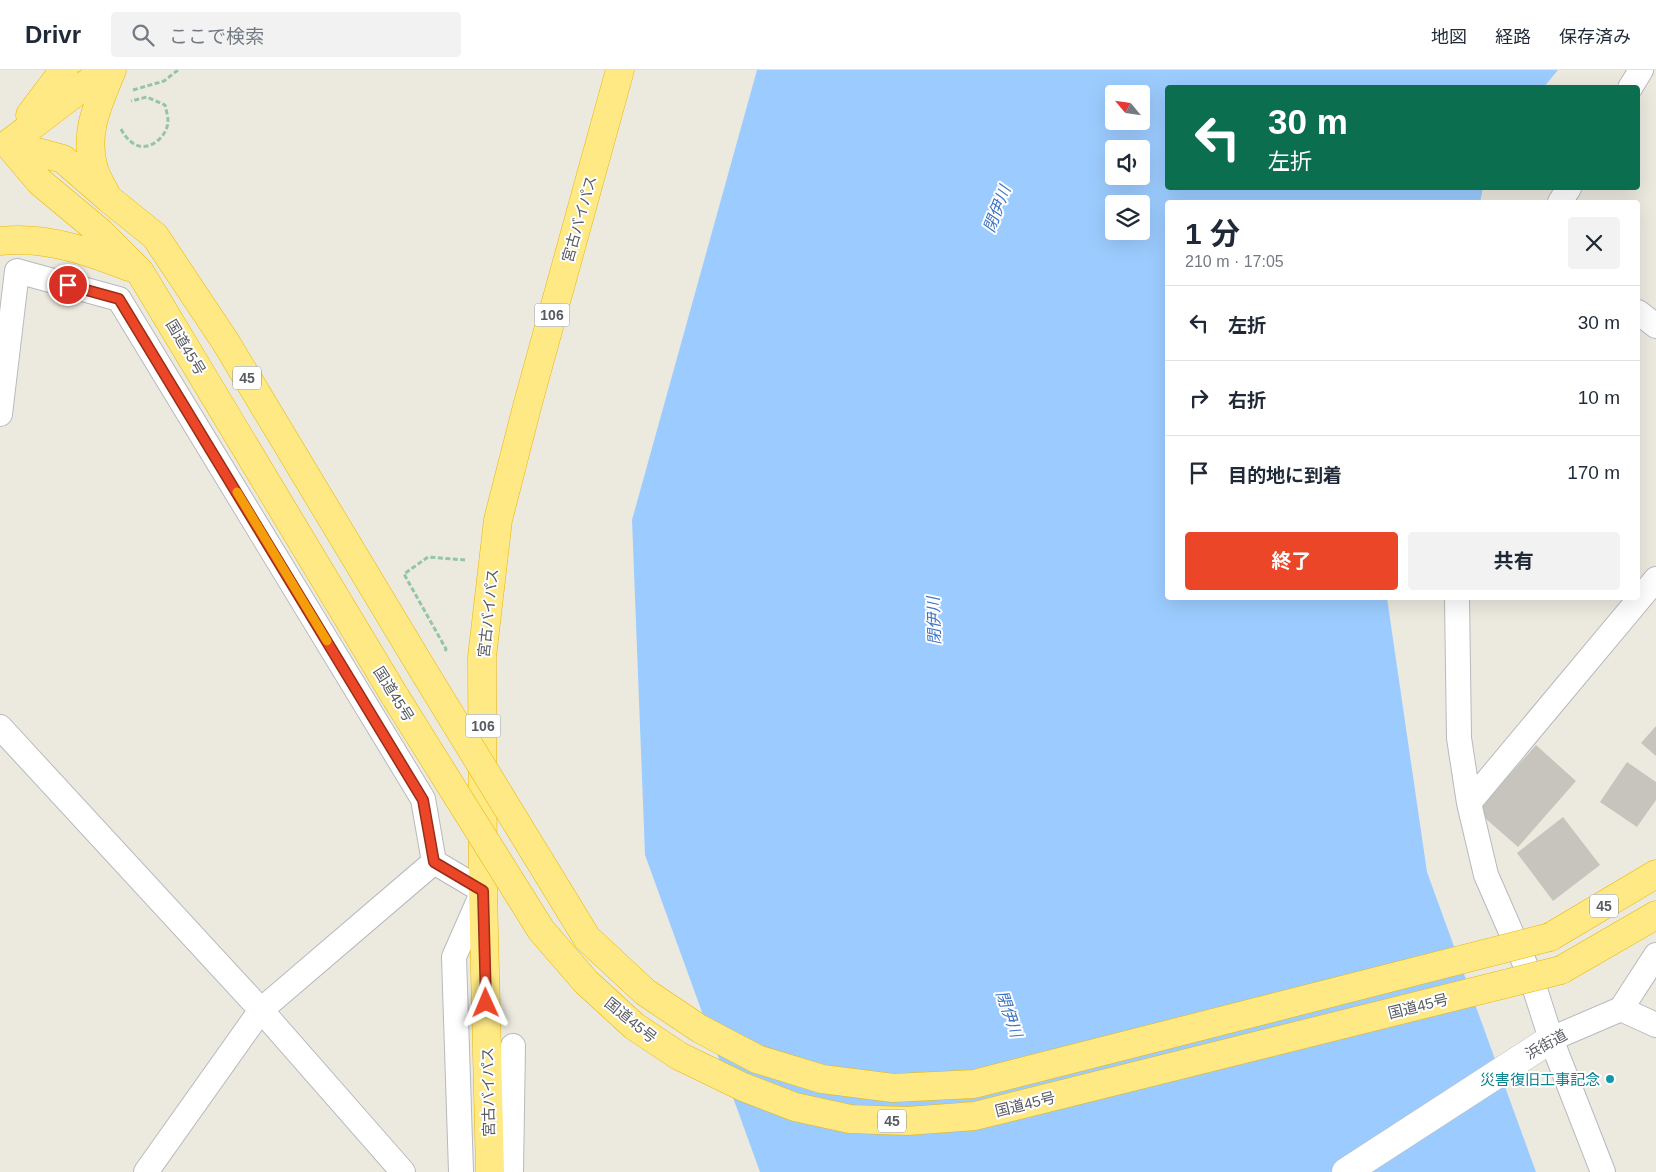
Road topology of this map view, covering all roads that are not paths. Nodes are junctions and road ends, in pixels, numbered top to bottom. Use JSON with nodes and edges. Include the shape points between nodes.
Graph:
{"nodes":[{"id":1,"x":64,"y":70,"type":"edge"},
{"id":2,"x":105,"y":70,"type":"edge"},
{"id":3,"x":112,"y":70,"type":"edge"},
{"id":4,"x":620,"y":70,"type":"edge"},
{"id":5,"x":1641,"y":70,"type":"edge"},
{"id":6,"x":1632,"y":85,"type":"edge"},
{"id":7,"x":3,"y":145,"type":"edge"},
{"id":8,"x":109,"y":199,"type":"junction"},
{"id":9,"x":0,"y":240,"type":"edge"},
{"id":10,"x":140,"y":272,"type":"junction"},
{"id":11,"x":1640,"y":314,"type":"edge"},
{"id":12,"x":1656,"y":326,"type":"edge"},
{"id":13,"x":0,"y":414,"type":"edge"},
{"id":14,"x":1656,"y":579,"type":"edge"},
{"id":15,"x":1640,"y":598,"type":"edge"},
{"id":16,"x":1457,"y":600,"type":"edge"},
{"id":17,"x":1638,"y":600,"type":"edge"},
{"id":18,"x":0,"y":727,"type":"edge"},
{"id":19,"x":1469,"y":803,"type":"junction"},
{"id":20,"x":434,"y":862,"type":"junction"},
{"id":21,"x":1656,"y":874,"type":"edge"},
{"id":22,"x":483,"y":891,"type":"junction"},
{"id":23,"x":1656,"y":915,"type":"edge"},
{"id":24,"x":1656,"y":955,"type":"edge"},
{"id":25,"x":1621,"y":1009,"type":"junction"},
{"id":26,"x":260,"y":1010,"type":"junction"},
{"id":27,"x":1656,"y":1025,"type":"edge"},
{"id":28,"x":1551,"y":1039,"type":"junction"},
{"id":29,"x":513,"y":1046,"type":"dead end"},
{"id":30,"x":146,"y":1172,"type":"edge"},
{"id":31,"x":403,"y":1172,"type":"edge"},
{"id":32,"x":461,"y":1172,"type":"edge"},
{"id":33,"x":490,"y":1172,"type":"edge"},
{"id":34,"x":512,"y":1172,"type":"edge"},
{"id":35,"x":1346,"y":1172,"type":"edge"},
{"id":36,"x":1604,"y":1172,"type":"edge"}],
"edges":[{"from":1,"to":7,"type":"highway"},
{"from":2,"to":7,"type":"highway"},
{"from":3,"to":8,"type":"highway","via":[[93,115],[89,140],[94,169]]},
{"from":4,"to":22,"type":"highway","name":"宮古バイパス","number":"106","via":[[498,520],[482,657]]},
{"from":5,"to":6,"type":"street"},
{"from":7,"to":8,"type":"highway","name":"国道45号","number":"45","via":[[63,159]]},
{"from":7,"to":10,"type":"highway","name":"国道45号","number":"45"},
{"from":8,"to":21,"type":"highway","name":"国道45号","number":"45","bridge":true,"via":[[155,236],[225,341],[587,938],[645,992],[700,1029],[757,1059],[822,1079],[892,1088],[974,1084],[1550,937]]},
{"from":9,"to":10,"type":"highway","via":[[23,238],[87,250]]},
{"from":10,"to":23,"type":"highway","name":"国道45号","number":"45","bridge":true,"via":[[396,698],[541,930],[586,982],[634,1026],[679,1056],[743,1086],[795,1107],[850,1119],[907,1121],[975,1116],[1561,970]]},
{"from":11,"to":12,"type":"street"},
{"from":13,"to":20,"type":"street","via":[[16,270],[119,299],[423,800]]},
{"from":14,"to":15,"type":"street"},
{"from":16,"to":19,"type":"street","via":[[1459,738]]},
{"from":17,"to":19,"type":"street"},
{"from":18,"to":26,"type":"street"},
{"from":19,"to":28,"type":"street","via":[[1486,875],[1532,980]]},
{"from":20,"to":22,"type":"street"},
{"from":20,"to":26,"type":"street"},
{"from":22,"to":32,"type":"street","via":[[454,957]]},
{"from":22,"to":33,"type":"highway","name":"宮古バイパス","number":"106"},
{"from":24,"to":25,"type":"street"},
{"from":25,"to":27,"type":"street"},
{"from":25,"to":28,"type":"street","name":"浜街道"},
{"from":26,"to":30,"type":"street"},
{"from":26,"to":31,"type":"street"},
{"from":28,"to":35,"type":"street","name":"浜街道"},
{"from":28,"to":36,"type":"street"},
{"from":29,"to":34,"type":"street"}]}
